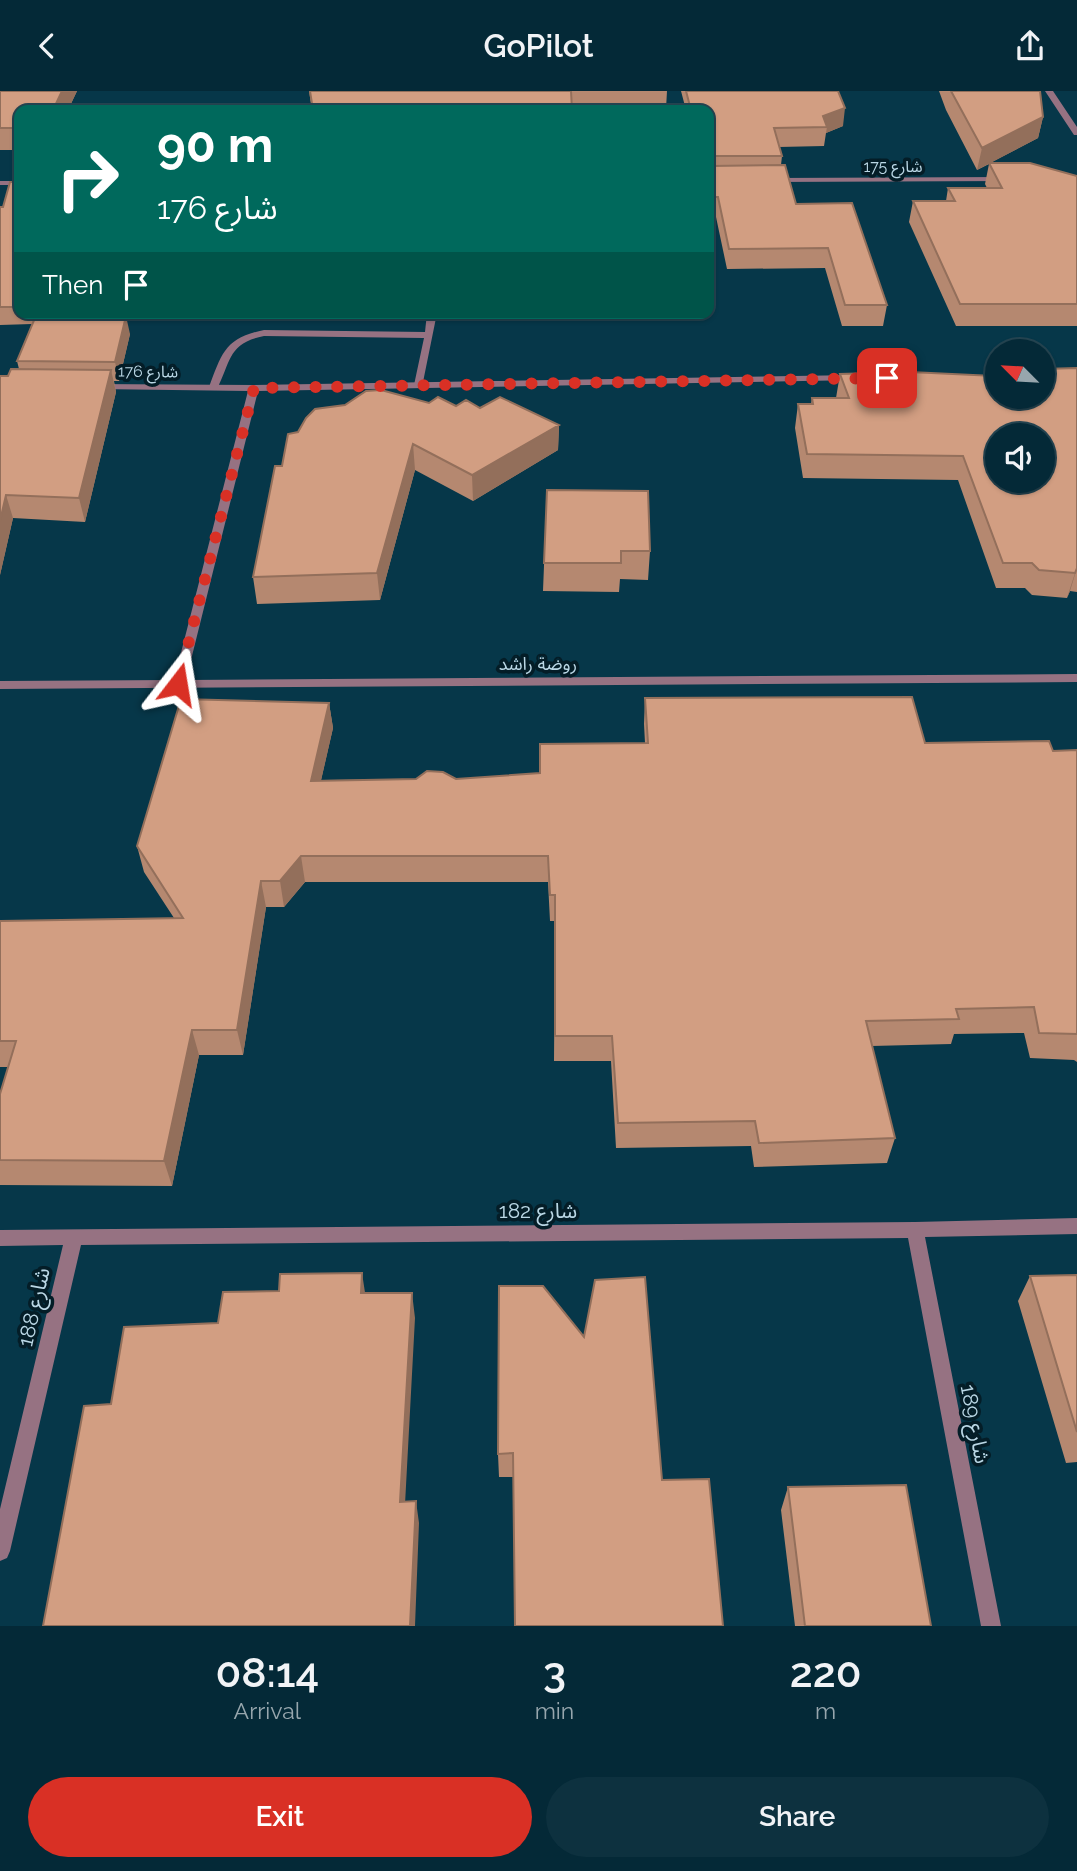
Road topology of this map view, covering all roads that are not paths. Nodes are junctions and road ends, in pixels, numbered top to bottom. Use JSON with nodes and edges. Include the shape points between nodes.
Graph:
{"nodes":[{"id":1,"x":1049,"y":91,"type":"edge"},
{"id":2,"x":1077,"y":133,"type":"edge"},
{"id":3,"x":1009,"y":179,"type":"edge"},
{"id":4,"x":763,"y":180,"type":"edge"},
{"id":5,"x":431,"y":319,"type":"edge"},
{"id":6,"x":429,"y":335,"type":"junction"},
{"id":7,"x":873,"y":378,"type":"edge"},
{"id":8,"x":418,"y":385,"type":"junction"},
{"id":9,"x":80,"y":386,"type":"edge"},
{"id":10,"x":214,"y":387,"type":"junction"},
{"id":11,"x":254,"y":388,"type":"junction"},
{"id":12,"x":1077,"y":678,"type":"edge"},
{"id":13,"x":178,"y":684,"type":"junction"},
{"id":14,"x":0,"y":685,"type":"edge"},
{"id":15,"x":1077,"y":1226,"type":"edge"},
{"id":16,"x":915,"y":1230,"type":"junction"},
{"id":17,"x":74,"y":1237,"type":"junction"},
{"id":18,"x":0,"y":1238,"type":"edge"},
{"id":19,"x":0,"y":1551,"type":"edge"},
{"id":20,"x":991,"y":1626,"type":"edge"}],
"edges":[{"from":1,"to":2,"type":"street"},
{"from":3,"to":4,"type":"street","name":"شارع 175"},
{"from":5,"to":6,"type":"street"},
{"from":6,"to":8,"type":"street"},
{"from":6,"to":10,"type":"street","via":[[244,336],[229,347]]},
{"from":7,"to":8,"type":"street","name":"شارع 176"},
{"from":8,"to":11,"type":"street","name":"شارع 176"},
{"from":9,"to":10,"type":"street","name":"شارع 176"},
{"from":10,"to":11,"type":"street","name":"شارع 176"},
{"from":11,"to":13,"type":"street"},
{"from":12,"to":13,"type":"street","name":"روضة راشد"},
{"from":13,"to":14,"type":"street","name":"روضة راشد"},
{"from":15,"to":16,"type":"street","name":"شارع 182"},
{"from":16,"to":17,"type":"street","name":"شارع 182"},
{"from":16,"to":20,"type":"street","name":"شارع 189"},
{"from":17,"to":18,"type":"street","name":"شارع 182"},
{"from":17,"to":19,"type":"street","name":"شارع 188"}]}
